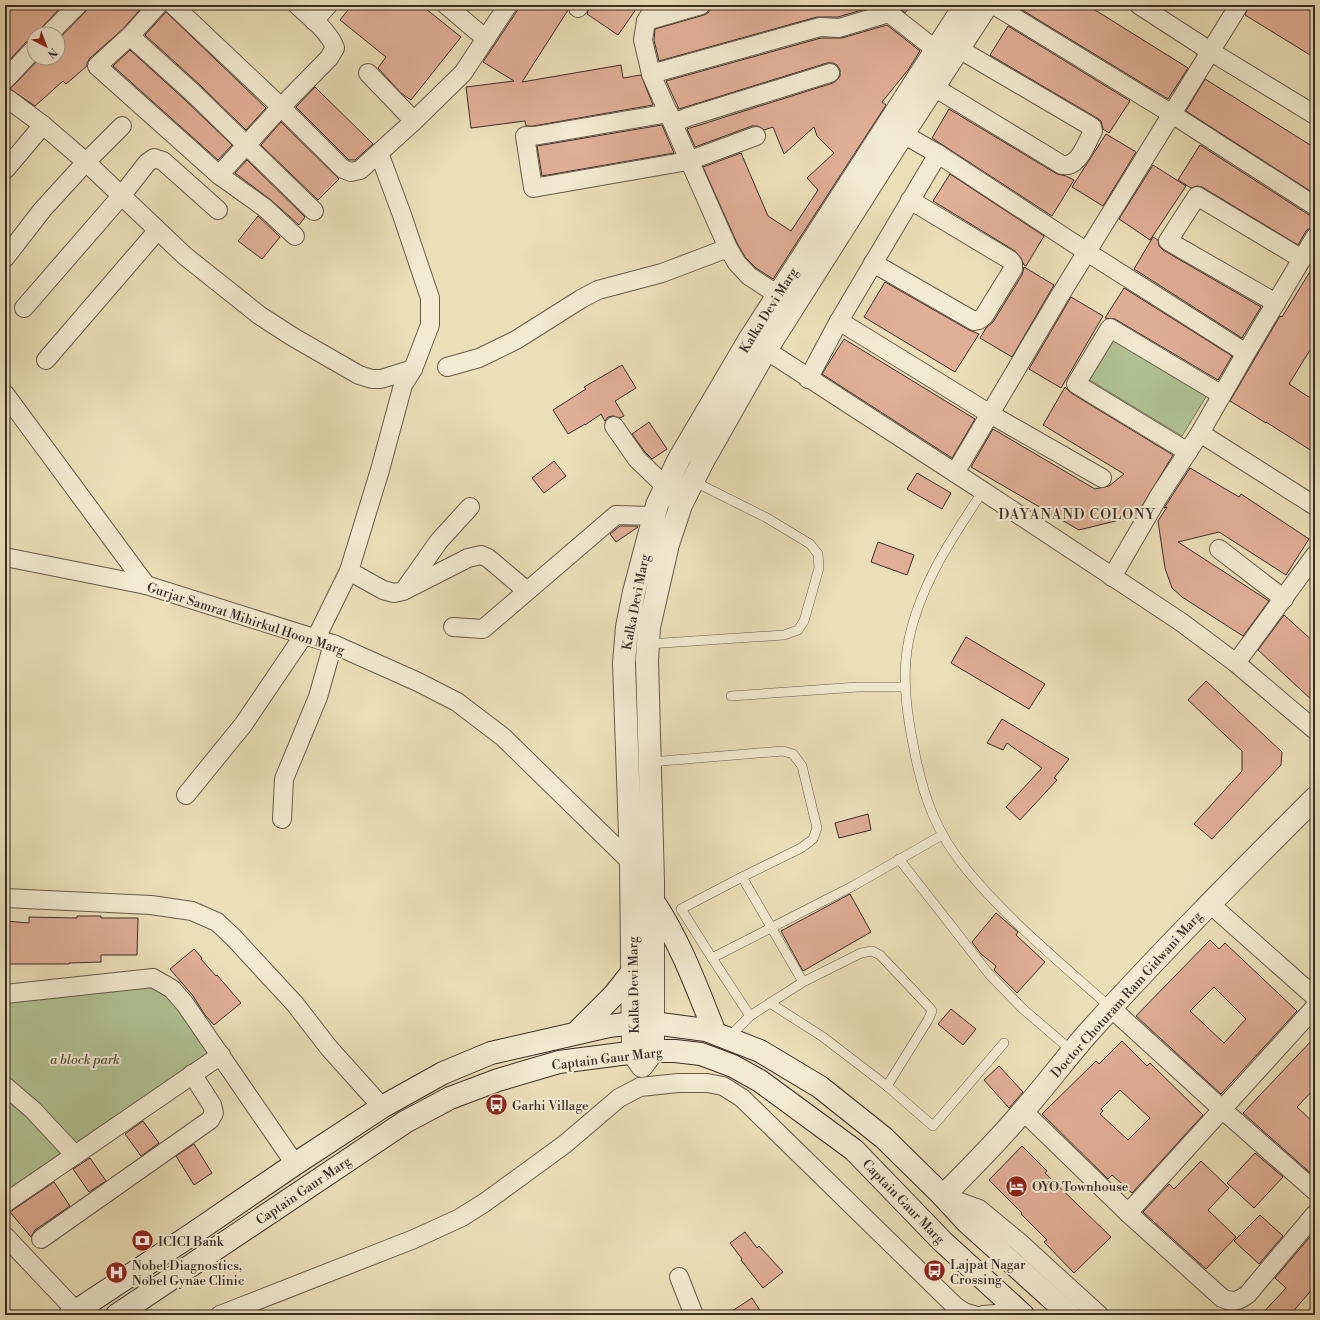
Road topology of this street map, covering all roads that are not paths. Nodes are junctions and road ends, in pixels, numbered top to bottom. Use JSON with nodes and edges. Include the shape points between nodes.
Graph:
{"nodes":[{"id":1,"x":78,"y":5,"type":"edge"},
{"id":2,"x":171,"y":5,"type":"edge"},
{"id":3,"x":297,"y":5,"type":"edge"},
{"id":4,"x":328,"y":5,"type":"edge"},
{"id":5,"x":446,"y":5,"type":"edge"},
{"id":6,"x":508,"y":5,"type":"edge"},
{"id":7,"x":656,"y":5,"type":"edge"},
{"id":8,"x":700,"y":5,"type":"edge"},
{"id":9,"x":965,"y":5,"type":"edge"},
{"id":10,"x":988,"y":5,"type":"edge"},
{"id":11,"x":994,"y":5,"type":"edge"},
{"id":12,"x":1139,"y":5,"type":"edge"},
{"id":13,"x":1239,"y":5,"type":"edge"},
{"id":14,"x":887,"y":9,"type":"edge"},
{"id":15,"x":314,"y":21,"type":"junction"},
{"id":16,"x":646,"y":21,"type":"junction"},
{"id":17,"x":57,"y":26,"type":"edge"},
{"id":18,"x":130,"y":36,"type":"junction"},
{"id":19,"x":486,"y":39,"type":"junction"},
{"id":20,"x":959,"y":48,"type":"junction"},
{"id":21,"x":936,"y":50,"type":"junction"},
{"id":22,"x":1210,"y":51,"type":"junction"},
{"id":23,"x":26,"y":58,"type":"edge"},
{"id":24,"x":830,"y":73,"type":"dead end"},
{"id":25,"x":368,"y":74,"type":"dead end"},
{"id":26,"x":651,"y":74,"type":"junction"},
{"id":27,"x":5,"y":80,"type":"edge"},
{"id":28,"x":934,"y":87,"type":"junction"},
{"id":29,"x":6,"y":100,"type":"edge"},
{"id":30,"x":281,"y":107,"type":"junction"},
{"id":31,"x":1172,"y":114,"type":"junction"},
{"id":32,"x":1315,"y":115,"type":"edge"},
{"id":33,"x":671,"y":118,"type":"junction"},
{"id":34,"x":414,"y":121,"type":"junction"},
{"id":35,"x":43,"y":125,"type":"junction"},
{"id":36,"x":122,"y":126,"type":"dead end"},
{"id":37,"x":903,"y":134,"type":"junction"},
{"id":38,"x":756,"y":136,"type":"dead end"},
{"id":39,"x":247,"y":144,"type":"junction"},
{"id":40,"x":379,"y":153,"type":"junction"},
{"id":41,"x":938,"y":154,"type":"junction"},
{"id":42,"x":688,"y":161,"type":"junction"},
{"id":43,"x":86,"y":162,"type":"junction"},
{"id":44,"x":5,"y":170,"type":"edge"},
{"id":45,"x":219,"y":175,"type":"junction"},
{"id":46,"x":122,"y":195,"type":"junction"},
{"id":47,"x":910,"y":200,"type":"junction"},
{"id":48,"x":1315,"y":206,"type":"edge"},
{"id":49,"x":218,"y":210,"type":"dead end"},
{"id":50,"x":314,"y":211,"type":"dead end"},
{"id":51,"x":157,"y":230,"type":"junction"},
{"id":52,"x":295,"y":236,"type":"dead end"},
{"id":53,"x":1315,"y":237,"type":"edge"},
{"id":54,"x":728,"y":248,"type":"junction"},
{"id":55,"x":1087,"y":252,"type":"junction"},
{"id":56,"x":5,"y":258,"type":"edge"},
{"id":57,"x":1302,"y":259,"type":"junction"},
{"id":58,"x":873,"y":263,"type":"junction"},
{"id":59,"x":778,"y":295,"type":"junction"},
{"id":60,"x":1276,"y":303,"type":"junction"},
{"id":61,"x":24,"y":308,"type":"dead end"},
{"id":62,"x":839,"y":321,"type":"junction"},
{"id":63,"x":758,"y":345,"type":"junction"},
{"id":64,"x":1246,"y":353,"type":"junction"},
{"id":65,"x":46,"y":360,"type":"dead end"},
{"id":66,"x":447,"y":368,"type":"dead end"},
{"id":67,"x":414,"y":369,"type":"junction"},
{"id":68,"x":808,"y":379,"type":"junction"},
{"id":69,"x":5,"y":394,"type":"edge"},
{"id":70,"x":1222,"y":395,"type":"junction"},
{"id":71,"x":990,"y":414,"type":"junction"},
{"id":72,"x":614,"y":426,"type":"dead end"},
{"id":73,"x":1200,"y":433,"type":"junction"},
{"id":74,"x":1188,"y":452,"type":"junction"},
{"id":75,"x":955,"y":473,"type":"junction"},
{"id":76,"x":1102,"y":478,"type":"dead end"},
{"id":77,"x":693,"y":481,"type":"junction"},
{"id":78,"x":666,"y":487,"type":"junction"},
{"id":79,"x":983,"y":490,"type":"junction"},
{"id":80,"x":1315,"y":506,"type":"edge"},
{"id":81,"x":470,"y":508,"type":"dead end"},
{"id":82,"x":654,"y":516,"type":"junction"},
{"id":83,"x":1218,"y":549,"type":"dead end"},
{"id":84,"x":1315,"y":555,"type":"edge"},
{"id":85,"x":5,"y":557,"type":"edge"},
{"id":86,"x":349,"y":571,"type":"junction"},
{"id":87,"x":1112,"y":576,"type":"junction"},
{"id":88,"x":146,"y":585,"type":"junction"},
{"id":89,"x":403,"y":591,"type":"junction"},
{"id":90,"x":527,"y":591,"type":"junction"},
{"id":91,"x":1284,"y":599,"type":"junction"},
{"id":92,"x":453,"y":627,"type":"dead end"},
{"id":93,"x":318,"y":639,"type":"junction"},
{"id":94,"x":648,"y":644,"type":"junction"},
{"id":95,"x":1236,"y":663,"type":"junction"},
{"id":96,"x":905,"y":687,"type":"junction"},
{"id":97,"x":731,"y":696,"type":"dead end"},
{"id":98,"x":1315,"y":730,"type":"edge"},
{"id":99,"x":650,"y":762,"type":"junction"},
{"id":100,"x":186,"y":796,"type":"dead end"},
{"id":101,"x":1315,"y":798,"type":"edge"},
{"id":102,"x":282,"y":819,"type":"dead end"},
{"id":103,"x":942,"y":835,"type":"junction"},
{"id":104,"x":899,"y":859,"type":"junction"},
{"id":105,"x":631,"y":863,"type":"junction"},
{"id":106,"x":742,"y":876,"type":"junction"},
{"id":107,"x":5,"y":898,"type":"edge"},
{"id":108,"x":663,"y":902,"type":"junction"},
{"id":109,"x":1209,"y":903,"type":"junction"},
{"id":110,"x":771,"y":928,"type":"junction"},
{"id":111,"x":712,"y":958,"type":"junction"},
{"id":112,"x":633,"y":971,"type":"junction"},
{"id":113,"x":803,"y":982,"type":"junction"},
{"id":114,"x":5,"y":994,"type":"edge"},
{"id":115,"x":1315,"y":997,"type":"edge"},
{"id":116,"x":770,"y":1003,"type":"junction"},
{"id":117,"x":1315,"y":1007,"type":"edge"},
{"id":118,"x":1111,"y":1008,"type":"junction"},
{"id":119,"x":750,"y":1016,"type":"junction"},
{"id":120,"x":643,"y":1023,"type":"junction"},
{"id":121,"x":576,"y":1033,"type":"junction"},
{"id":122,"x":722,"y":1036,"type":"junction"},
{"id":123,"x":1004,"y":1043,"type":"dead end"},
{"id":124,"x":1072,"y":1051,"type":"junction"},
{"id":125,"x":221,"y":1055,"type":"junction"},
{"id":126,"x":643,"y":1057,"type":"junction"},
{"id":127,"x":192,"y":1074,"type":"junction"},
{"id":128,"x":5,"y":1086,"type":"edge"},
{"id":129,"x":887,"y":1086,"type":"junction"},
{"id":130,"x":640,"y":1087,"type":"junction"},
{"id":131,"x":382,"y":1107,"type":"junction"},
{"id":132,"x":1222,"y":1110,"type":"junction"},
{"id":133,"x":1023,"y":1111,"type":"junction"},
{"id":134,"x":76,"y":1155,"type":"junction"},
{"id":135,"x":295,"y":1164,"type":"junction"},
{"id":136,"x":1315,"y":1191,"type":"edge"},
{"id":137,"x":943,"y":1196,"type":"junction"},
{"id":138,"x":5,"y":1203,"type":"edge"},
{"id":139,"x":1128,"y":1213,"type":"junction"},
{"id":140,"x":1315,"y":1214,"type":"edge"},
{"id":141,"x":5,"y":1236,"type":"edge"},
{"id":142,"x":41,"y":1238,"type":"dead end"},
{"id":143,"x":679,"y":1277,"type":"dead end"},
{"id":144,"x":73,"y":1313,"type":"edge"},
{"id":145,"x":1022,"y":1314,"type":"edge"},
{"id":146,"x":116,"y":1315,"type":"edge"},
{"id":147,"x":220,"y":1315,"type":"edge"},
{"id":148,"x":694,"y":1315,"type":"edge"},
{"id":149,"x":974,"y":1315,"type":"edge"},
{"id":150,"x":983,"y":1315,"type":"edge"},
{"id":151,"x":1070,"y":1315,"type":"edge"},
{"id":152,"x":1099,"y":1315,"type":"edge"}],
"edges":[{"from":1,"to":17,"type":"street"},
{"from":2,"to":18,"type":"street"},
{"from":2,"to":30,"type":"street"},
{"from":3,"to":15,"type":"street"},
{"from":4,"to":15,"type":"street"},
{"from":5,"to":19,"type":"street"},
{"from":6,"to":19,"type":"street"},
{"from":7,"to":16,"type":"street"},
{"from":8,"to":16,"type":"street"},
{"from":9,"to":21,"type":"street","name":"Kalka Devi Marg"},
{"from":10,"to":20,"type":"street","name":"Kalka Devi Marg"},
{"from":11,"to":31,"type":"street"},
{"from":12,"to":22,"type":"street"},
{"from":13,"to":22,"type":"street"},
{"from":14,"to":21,"type":"street"},
{"from":14,"to":26,"type":"street","via":[[839,28],[820,27]]},
{"from":15,"to":30,"type":"street","via":[[335,48],[329,58]]},
{"from":16,"to":26,"type":"street","via":[[643,40]]},
{"from":18,"to":39,"type":"street"},
{"from":18,"to":45,"type":"street","via":[[97,66]]},
{"from":19,"to":34,"type":"street","via":[[463,73]]},
{"from":20,"to":28,"type":"street","name":"Kalka Devi Marg"},
{"from":20,"to":28,"type":"street","via":[[1092,127],[1092,135],[1076,162],[1067,166],[1062,165]]},
{"from":21,"to":59,"type":"street","name":"Kalka Devi Marg"},
{"from":22,"to":31,"type":"street"},
{"from":22,"to":32,"type":"street"},
{"from":23,"to":27,"type":"street"},
{"from":24,"to":33,"type":"street","via":[[688,117]]},
{"from":25,"to":34,"type":"street"},
{"from":26,"to":33,"type":"street"},
{"from":28,"to":37,"type":"street","name":"Kalka Devi Marg"},
{"from":29,"to":35,"type":"street"},
{"from":30,"to":39,"type":"street"},
{"from":30,"to":40,"type":"street","via":[[343,169],[351,172],[360,170]]},
{"from":31,"to":48,"type":"street"},
{"from":31,"to":55,"type":"street"},
{"from":33,"to":42,"type":"street"},
{"from":33,"to":42,"type":"street","via":[[525,136],[533,188]]},
{"from":34,"to":40,"type":"street"},
{"from":35,"to":43,"type":"street"},
{"from":35,"to":44,"type":"street"},
{"from":36,"to":43,"type":"street"},
{"from":37,"to":41,"type":"street"},
{"from":37,"to":63,"type":"street","name":"Kalka Devi Marg"},
{"from":38,"to":42,"type":"street"},
{"from":39,"to":45,"type":"street"},
{"from":39,"to":50,"type":"street"},
{"from":40,"to":67,"type":"street","via":[[430,298],[430,325]]},
{"from":41,"to":47,"type":"street"},
{"from":41,"to":55,"type":"street"},
{"from":42,"to":54,"type":"street"},
{"from":43,"to":46,"type":"street"},
{"from":43,"to":56,"type":"street","via":[[43,209]]},
{"from":45,"to":52,"type":"street","via":[[265,208]]},
{"from":46,"to":49,"type":"street","via":[[147,163],[154,158],[163,161]]},
{"from":46,"to":51,"type":"street"},
{"from":46,"to":61,"type":"street"},
{"from":47,"to":58,"type":"street"},
{"from":47,"to":58,"type":"street","via":[[1010,260],[1013,269],[984,316],[974,321]]},
{"from":51,"to":65,"type":"street"},
{"from":51,"to":67,"type":"street","via":[[185,256],[259,315],[359,375],[381,379]]},
{"from":53,"to":57,"type":"street"},
{"from":54,"to":59,"type":"street","via":[[749,276]]},
{"from":54,"to":66,"type":"street","via":[[662,273],[598,290],[516,340],[479,358]]},
{"from":55,"to":64,"type":"street"},
{"from":55,"to":71,"type":"street"},
{"from":57,"to":60,"type":"street"},
{"from":57,"to":60,"type":"street","via":[[1197,196],[1168,241]]},
{"from":58,"to":62,"type":"street"},
{"from":59,"to":63,"type":"street","name":"Kalka Devi Marg"},
{"from":60,"to":64,"type":"street"},
{"from":62,"to":68,"type":"street"},
{"from":62,"to":71,"type":"street"},
{"from":63,"to":68,"type":"street"},
{"from":63,"to":77,"type":"street","name":"Kalka Devi Marg"},
{"from":63,"to":78,"type":"street","name":"Kalka Devi Marg","via":[[679,459]]},
{"from":64,"to":70,"type":"street"},
{"from":67,"to":86,"type":"street","via":[[403,385]]},
{"from":68,"to":75,"type":"street"},
{"from":69,"to":88,"type":"street"},
{"from":70,"to":73,"type":"street"},
{"from":70,"to":74,"type":"street","via":[[1110,328],[1076,384]]},
{"from":71,"to":75,"type":"street"},
{"from":71,"to":76,"type":"street"},
{"from":72,"to":78,"type":"street","via":[[637,459]]},
{"from":73,"to":74,"type":"street"},
{"from":73,"to":80,"type":"street"},
{"from":74,"to":87,"type":"street"},
{"from":75,"to":79,"type":"street"},
{"from":77,"to":94,"type":"street","name":"Kalka Devi Marg","via":[[681,505],[668,544],[649,627]]},
{"from":77,"to":94,"type":"lane","via":[[767,518],[810,544],[818,554],[819,568],[804,621],[798,630],[784,635]]},
{"from":78,"to":82,"type":"street","name":"Kalka Devi Marg"},
{"from":79,"to":87,"type":"street"},
{"from":79,"to":96,"type":"lane","via":[[954,535],[921,598],[907,651]]},
{"from":81,"to":89,"type":"street","via":[[439,541]]},
{"from":82,"to":90,"type":"street","via":[[616,515]]},
{"from":82,"to":105,"type":"street","name":"Kalka Devi Marg","via":[[634,592],[627,627],[624,663]]},
{"from":83,"to":91,"type":"street"},
{"from":84,"to":91,"type":"street"},
{"from":85,"to":88,"type":"street","name":"Gurjar Samrat Mihirkul Hoon Marg"},
{"from":86,"to":89,"type":"street","via":[[382,590],[394,593]]},
{"from":86,"to":93,"type":"street"},
{"from":87,"to":95,"type":"street"},
{"from":88,"to":93,"type":"street","name":"Gurjar Samrat Mihirkul Hoon Marg"},
{"from":89,"to":90,"type":"street","via":[[468,558],[481,555]]},
{"from":90,"to":92,"type":"street","via":[[483,629]]},
{"from":91,"to":95,"type":"street"},
{"from":93,"to":100,"type":"street","via":[[243,725]]},
{"from":93,"to":102,"type":"street","via":[[318,698],[284,779]]},
{"from":93,"to":105,"type":"street","name":"Gurjar Samrat Mihirkul Hoon Marg","via":[[418,682],[457,702],[503,737]]},
{"from":94,"to":99,"type":"street","name":"Kalka Devi Marg"},
{"from":95,"to":98,"type":"street"},
{"from":96,"to":97,"type":"lane","via":[[858,687]]},
{"from":96,"to":103,"type":"lane","via":[[916,761],[927,803]]},
{"from":99,"to":106,"type":"lane","via":[[783,751],[793,754],[802,766],[817,828],[813,839],[801,848]]},
{"from":99,"to":108,"type":"street","name":"Kalka Devi Marg"},
{"from":101,"to":109,"type":"street","name":"Doctor Choturam Ram Gidwani Marg"},
{"from":103,"to":104,"type":"lane"},
{"from":103,"to":118,"type":"lane","via":[[966,870],[1000,907]]},
{"from":104,"to":110,"type":"lane"},
{"from":104,"to":124,"type":"lane","via":[[989,974],[1023,1009]]},
{"from":105,"to":108,"type":"street","name":"Gurjar Samrat Mihirkul Hoon Marg"},
{"from":105,"to":112,"type":"street","name":"Kalka Devi Marg"},
{"from":106,"to":108,"type":"lane"},
{"from":106,"to":110,"type":"lane"},
{"from":107,"to":131,"type":"street","via":[[151,905],[192,912],[217,922],[295,1004],[329,1048]]},
{"from":108,"to":111,"type":"lane"},
{"from":108,"to":120,"type":"street","name":"Kalka Devi Marg"},
{"from":108,"to":122,"type":"street","via":[[690,969]]},
{"from":109,"to":115,"type":"street"},
{"from":109,"to":118,"type":"street","name":"Doctor Choturam Ram Gidwani Marg"},
{"from":110,"to":111,"type":"lane"},
{"from":110,"to":113,"type":"lane"},
{"from":111,"to":119,"type":"lane"},
{"from":112,"to":120,"type":"street","name":"Kalka Devi Marg"},
{"from":112,"to":121,"type":"street","via":[[614,995]]},
{"from":113,"to":116,"type":"lane"},
{"from":113,"to":129,"type":"lane","via":[[861,953],[875,952],[930,1008],[932,1011],[928,1020]]},
{"from":114,"to":125,"type":"street","via":[[153,978],[172,989]]},
{"from":116,"to":119,"type":"lane"},
{"from":116,"to":129,"type":"lane","via":[[824,1037]]},
{"from":117,"to":132,"type":"street"},
{"from":118,"to":124,"type":"street","name":"Doctor Choturam Ram Gidwani Marg"},
{"from":118,"to":132,"type":"street"},
{"from":119,"to":122,"type":"lane"},
{"from":120,"to":121,"type":"street","name":"Captain Gaur Marg","via":[[609,1026]]},
{"from":120,"to":122,"type":"street","name":"Captain Gaur Marg","via":[[706,1030]]},
{"from":120,"to":126,"type":"street","name":"Kalka Devi Marg"},
{"from":121,"to":131,"type":"street","name":"Captain Gaur Marg","via":[[490,1053],[443,1073]]},
{"from":122,"to":137,"type":"street","name":"Captain Gaur Marg","via":[[760,1051],[820,1087],[884,1138]]},
{"from":123,"to":129,"type":"lane","via":[[933,1126]]},
{"from":124,"to":133,"type":"street","name":"Doctor Choturam Ram Gidwani Marg"},
{"from":125,"to":127,"type":"street"},
{"from":125,"to":135,"type":"street"},
{"from":126,"to":130,"type":"street"},
{"from":126,"to":145,"type":"street","name":"Captain Gaur Marg","via":[[675,1051],[701,1054],[733,1066],[760,1081],[854,1150],[942,1240]]},
{"from":126,"to":146,"type":"street","name":"Captain Gaur Marg","via":[[558,1062],[450,1098],[405,1122]]},
{"from":127,"to":134,"type":"street"},
{"from":127,"to":142,"type":"street","via":[[212,1105],[214,1113],[210,1120]]},
{"from":128,"to":134,"type":"street","via":[[33,1110]]},
{"from":130,"to":147,"type":"street","via":[[619,1098],[565,1144],[460,1218],[414,1239]]},
{"from":130,"to":149,"type":"street","via":[[707,1083],[723,1086],[742,1098],[955,1306]]},
{"from":131,"to":135,"type":"street","name":"Captain Gaur Marg"},
{"from":132,"to":136,"type":"street"},
{"from":132,"to":139,"type":"street"},
{"from":133,"to":137,"type":"street","name":"Doctor Choturam Ram Gidwani Marg"},
{"from":133,"to":139,"type":"street"},
{"from":134,"to":138,"type":"street"},
{"from":135,"to":144,"type":"street","name":"Captain Gaur Marg"},
{"from":137,"to":151,"type":"street","name":"Captain Gaur Marg","via":[[967,1222]]},
{"from":137,"to":152,"type":"street","via":[[979,1209]]},
{"from":139,"to":140,"type":"street","via":[[1222,1298],[1230,1301],[1241,1300],[1248,1294]]},
{"from":141,"to":144,"type":"street"},
{"from":143,"to":148,"type":"street"},
{"from":145,"to":150,"type":"street"}]}
